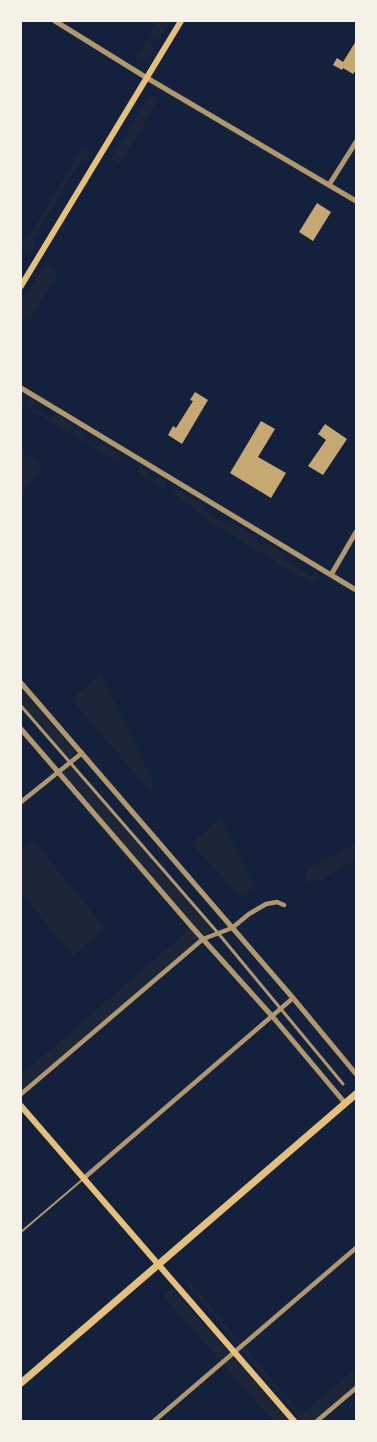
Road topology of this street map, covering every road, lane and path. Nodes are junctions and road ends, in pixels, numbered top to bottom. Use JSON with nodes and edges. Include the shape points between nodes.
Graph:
{"nodes":[{"id":1,"x":55,"y":21,"type":"edge"},
{"id":2,"x":181,"y":21,"type":"edge"},
{"id":3,"x":147,"y":78,"type":"junction"},
{"id":4,"x":356,"y":142,"type":"edge"},
{"id":5,"x":330,"y":185,"type":"junction"},
{"id":6,"x":356,"y":201,"type":"edge"},
{"id":7,"x":21,"y":286,"type":"edge"},
{"id":8,"x":21,"y":388,"type":"edge"},
{"id":9,"x":356,"y":532,"type":"edge"},
{"id":10,"x":330,"y":575,"type":"junction"},
{"id":11,"x":356,"y":590,"type":"edge"},
{"id":12,"x":21,"y":683,"type":"edge"},
{"id":13,"x":21,"y":706,"type":"edge"},
{"id":14,"x":21,"y":729,"type":"edge"},
{"id":15,"x":82,"y":753,"type":"junction"},
{"id":16,"x":70,"y":763,"type":"junction"},
{"id":17,"x":59,"y":773,"type":"junction"},
{"id":18,"x":21,"y":802,"type":"edge"},
{"id":19,"x":284,"y":905,"type":"dead end"},
{"id":20,"x":232,"y":928,"type":"junction"},
{"id":21,"x":218,"y":933,"type":"junction"},
{"id":22,"x":203,"y":939,"type":"junction"},
{"id":23,"x":292,"y":998,"type":"junction"},
{"id":24,"x":280,"y":1009,"type":"junction"},
{"id":25,"x":272,"y":1016,"type":"junction"},
{"id":26,"x":356,"y":1074,"type":"edge"},
{"id":27,"x":343,"y":1084,"type":"dead end"},
{"id":28,"x":21,"y":1094,"type":"edge"},
{"id":29,"x":356,"y":1094,"type":"edge"},
{"id":30,"x":345,"y":1103,"type":"junction"},
{"id":31,"x":21,"y":1106,"type":"edge"},
{"id":32,"x":84,"y":1178,"type":"junction"},
{"id":33,"x":21,"y":1232,"type":"edge"},
{"id":34,"x":356,"y":1248,"type":"edge"},
{"id":35,"x":159,"y":1265,"type":"junction"},
{"id":36,"x":235,"y":1353,"type":"junction"},
{"id":37,"x":21,"y":1383,"type":"edge"},
{"id":38,"x":356,"y":1388,"type":"edge"},
{"id":39,"x":154,"y":1421,"type":"edge"},
{"id":40,"x":294,"y":1421,"type":"edge"},
{"id":41,"x":317,"y":1421,"type":"edge"}],
"edges":[{"from":1,"to":3,"type":"street"},
{"from":2,"to":3,"type":"main road"},
{"from":3,"to":5,"type":"street"},
{"from":3,"to":7,"type":"main road"},
{"from":4,"to":5,"type":"street"},
{"from":5,"to":6,"type":"street"},
{"from":8,"to":10,"type":"street"},
{"from":9,"to":10,"type":"street"},
{"from":10,"to":11,"type":"street"},
{"from":12,"to":15,"type":"street"},
{"from":13,"to":16,"type":"street"},
{"from":14,"to":17,"type":"street"},
{"from":15,"to":16,"type":"street"},
{"from":15,"to":20,"type":"street"},
{"from":16,"to":17,"type":"street"},
{"from":16,"to":21,"type":"street"},
{"from":17,"to":18,"type":"street"},
{"from":17,"to":22,"type":"street"},
{"from":19,"to":20,"type":"street","via":[[276,902],[266,904]]},
{"from":20,"to":21,"type":"street"},
{"from":20,"to":23,"type":"street"},
{"from":21,"to":22,"type":"street"},
{"from":21,"to":24,"type":"street"},
{"from":22,"to":25,"type":"street"},
{"from":22,"to":28,"type":"street"},
{"from":23,"to":24,"type":"street"},
{"from":23,"to":26,"type":"street"},
{"from":24,"to":25,"type":"street"},
{"from":24,"to":27,"type":"street"},
{"from":25,"to":30,"type":"street"},
{"from":25,"to":32,"type":"street"},
{"from":29,"to":30,"type":"main road"},
{"from":30,"to":35,"type":"main road"},
{"from":31,"to":32,"type":"main road"},
{"from":32,"to":33,"type":"lane"},
{"from":32,"to":35,"type":"main road"},
{"from":34,"to":36,"type":"street"},
{"from":35,"to":36,"type":"main road"},
{"from":35,"to":37,"type":"main road"},
{"from":36,"to":39,"type":"street"},
{"from":36,"to":40,"type":"main road"},
{"from":38,"to":41,"type":"street"}]}
